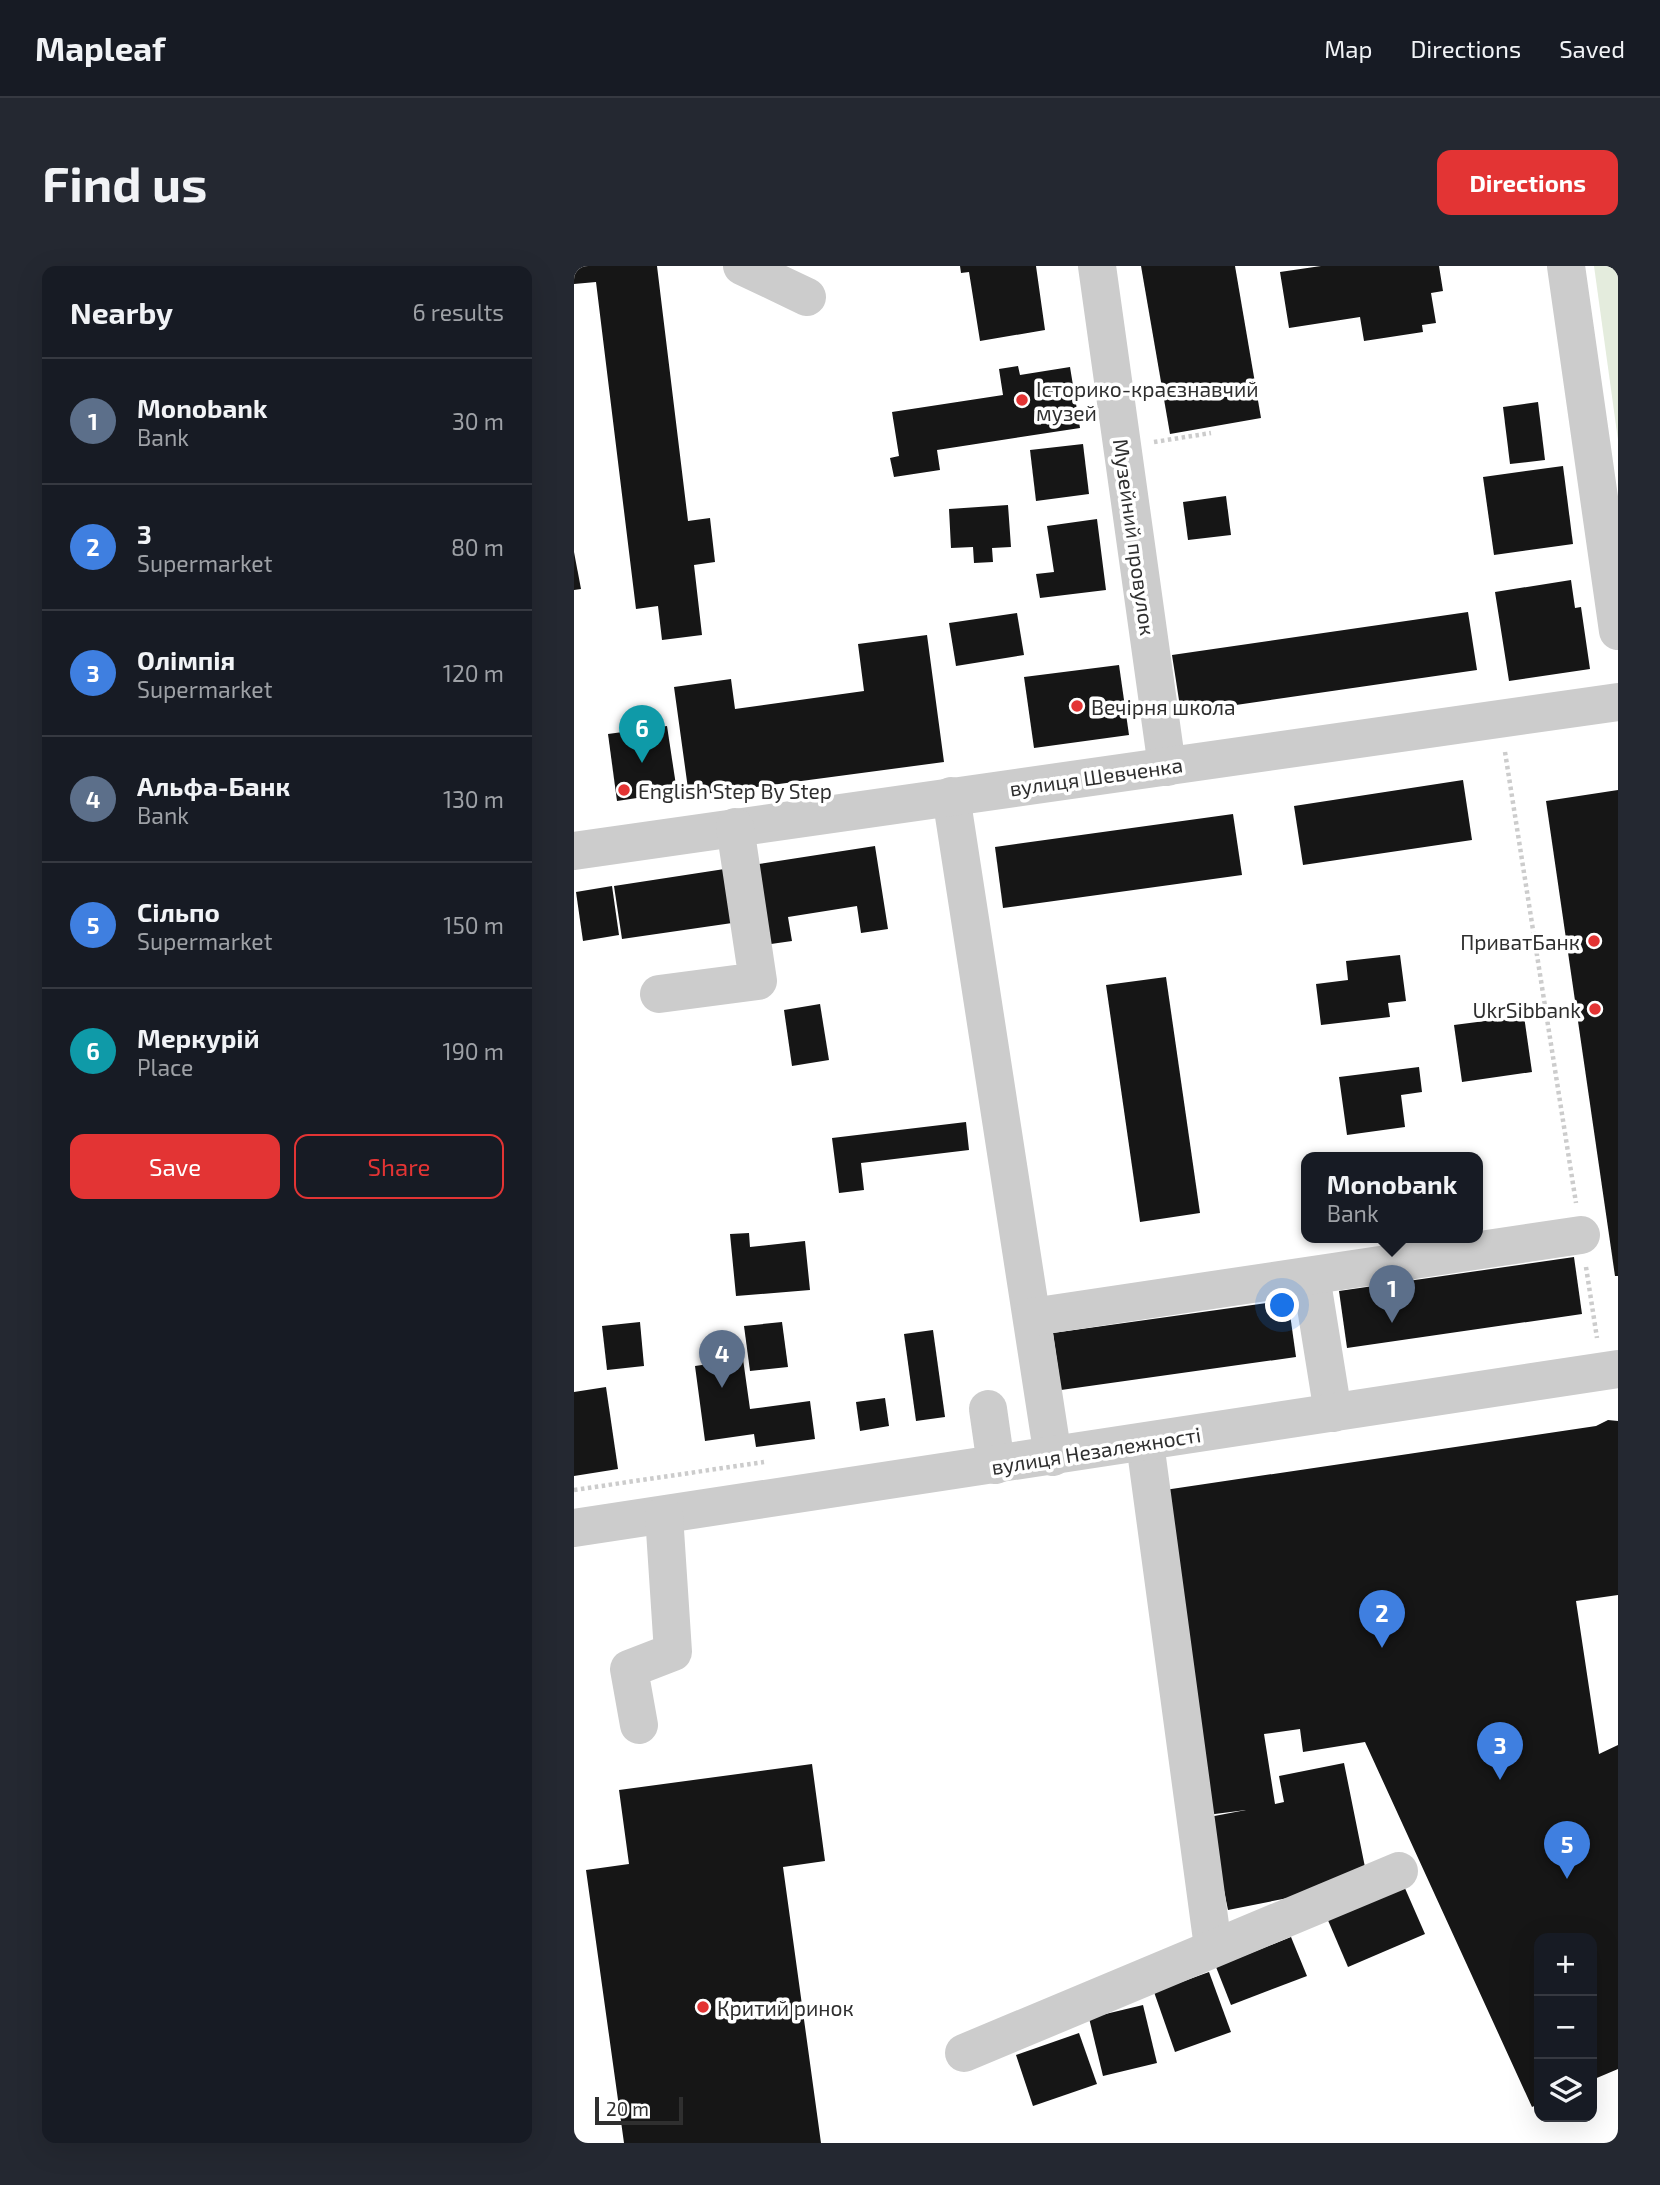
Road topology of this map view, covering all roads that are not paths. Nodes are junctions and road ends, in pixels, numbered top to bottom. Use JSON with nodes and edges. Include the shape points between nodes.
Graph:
{"nodes":[{"id":1,"x":742,"y":266,"type":"edge"},
{"id":2,"x":1097,"y":266,"type":"edge"},
{"id":3,"x":1566,"y":266,"type":"edge"},
{"id":4,"x":807,"y":297,"type":"dead end"},
{"id":5,"x":1618,"y":631,"type":"edge"},
{"id":6,"x":1618,"y":702,"type":"edge"},
{"id":7,"x":1167,"y":766,"type":"junction"},
{"id":8,"x":951,"y":796,"type":"junction"},
{"id":9,"x":735,"y":827,"type":"junction"},
{"id":10,"x":574,"y":850,"type":"edge"},
{"id":11,"x":659,"y":994,"type":"dead end"},
{"id":12,"x":1581,"y":1235,"type":"road end"},
{"id":13,"x":1311,"y":1276,"type":"junction"},
{"id":14,"x":1032,"y":1317,"type":"junction"},
{"id":15,"x":1610,"y":1370,"type":"edge"},
{"id":16,"x":988,"y":1409,"type":"dead end"},
{"id":17,"x":1333,"y":1413,"type":"junction"},
{"id":18,"x":1145,"y":1443,"type":"junction"},
{"id":19,"x":1053,"y":1457,"type":"junction"},
{"id":20,"x":996,"y":1465,"type":"junction"},
{"id":21,"x":664,"y":1515,"type":"junction"},
{"id":22,"x":574,"y":1528,"type":"edge"},
{"id":23,"x":639,"y":1725,"type":"dead end"},
{"id":24,"x":1399,"y":1871,"type":"dead end"},
{"id":25,"x":1213,"y":1947,"type":"junction"},
{"id":26,"x":964,"y":2053,"type":"dead end"}],
"edges":[{"from":1,"to":4,"type":"street"},
{"from":2,"to":7,"type":"street","name":"Музейний провулок"},
{"from":3,"to":5,"type":"street"},
{"from":6,"to":7,"type":"street","name":"вулиця Шевченка"},
{"from":7,"to":8,"type":"street","name":"вулиця Шевченка"},
{"from":8,"to":9,"type":"street","name":"вулиця Шевченка"},
{"from":8,"to":14,"type":"street"},
{"from":9,"to":10,"type":"street","name":"вулиця Шевченка"},
{"from":9,"to":11,"type":"street","via":[[758,981]]},
{"from":12,"to":13,"type":"street"},
{"from":13,"to":14,"type":"street"},
{"from":13,"to":17,"type":"street"},
{"from":14,"to":19,"type":"street"},
{"from":15,"to":17,"type":"street","name":"вулиця Незалежності"},
{"from":16,"to":20,"type":"street"},
{"from":17,"to":18,"type":"street","name":"вулиця Незалежності"},
{"from":18,"to":19,"type":"street","name":"вулиця Незалежності"},
{"from":18,"to":25,"type":"street"},
{"from":19,"to":20,"type":"street","name":"вулиця Незалежності"},
{"from":20,"to":21,"type":"street","name":"вулиця Незалежності"},
{"from":21,"to":22,"type":"street","name":"вулиця Незалежності"},
{"from":21,"to":23,"type":"street","via":[[673,1652],[629,1669]]},
{"from":24,"to":25,"type":"street"},
{"from":25,"to":26,"type":"street"}]}
